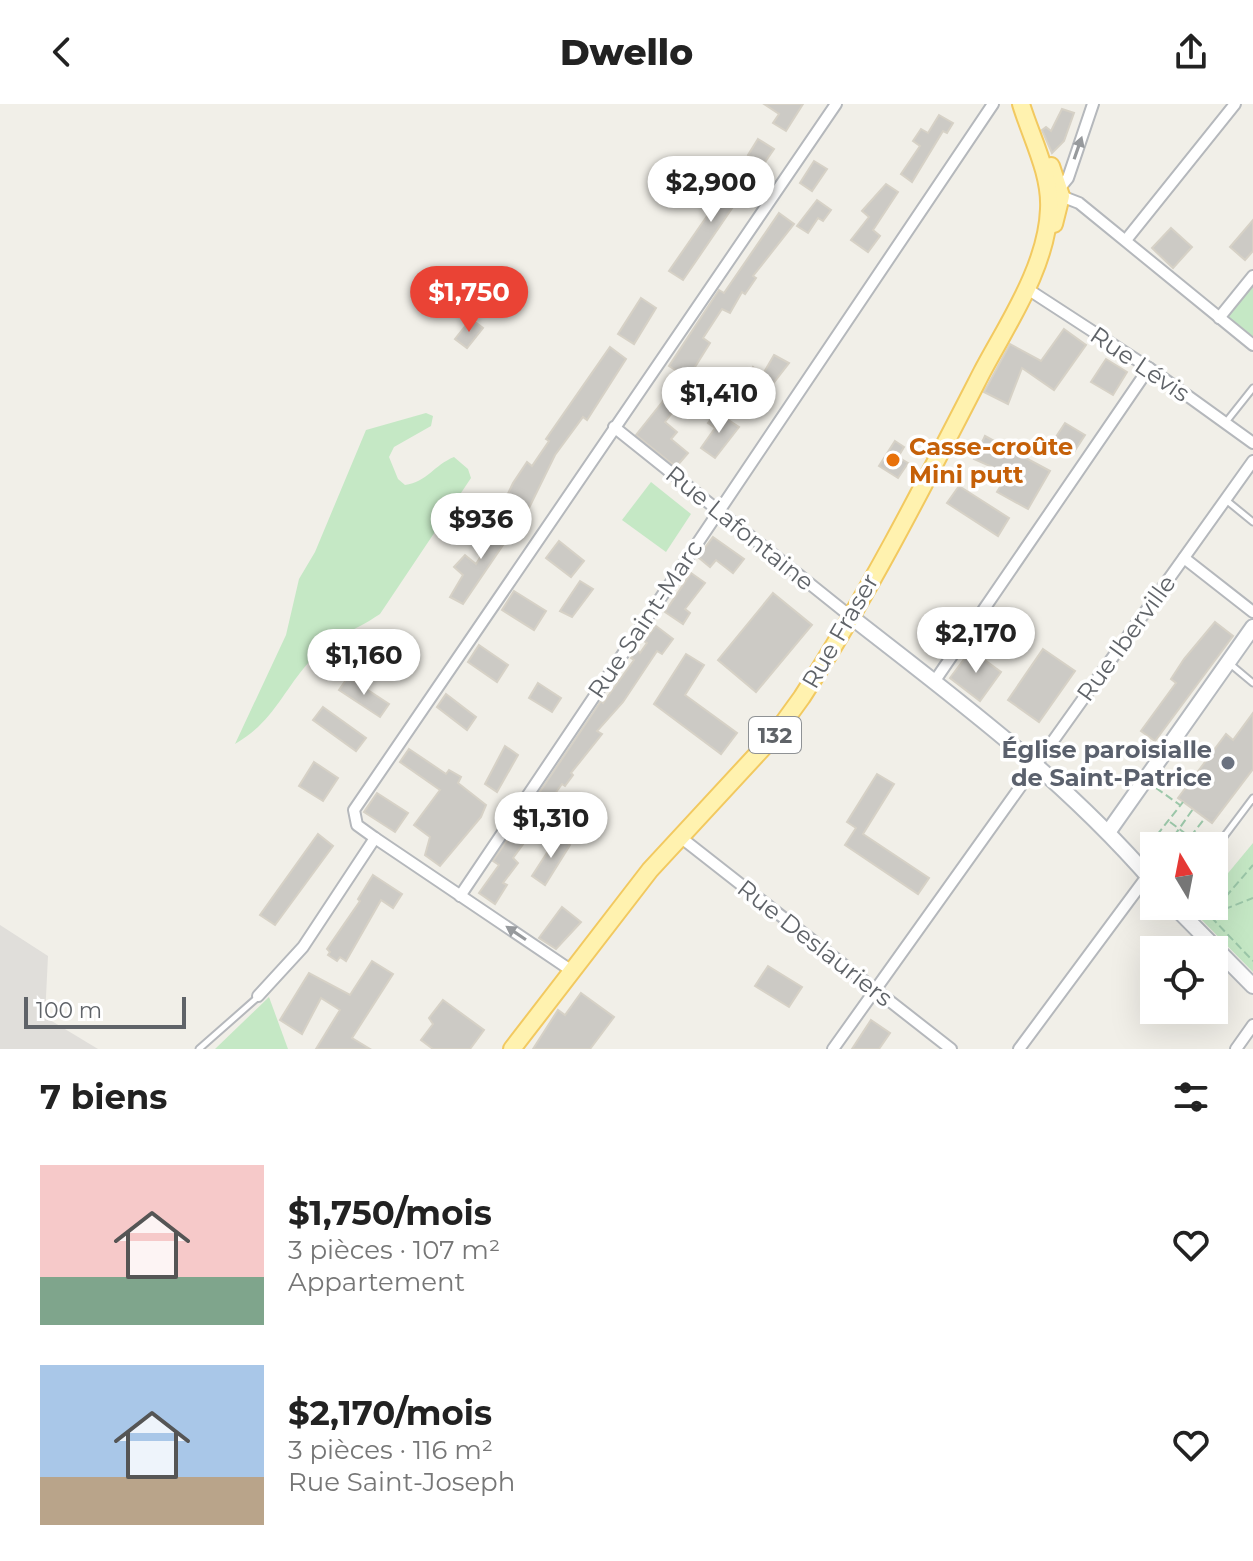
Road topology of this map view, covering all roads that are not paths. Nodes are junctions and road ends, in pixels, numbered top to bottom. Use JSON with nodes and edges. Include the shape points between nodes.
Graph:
{"nodes":[{"id":1,"x":836,"y":104,"type":"edge"},
{"id":2,"x":993,"y":104,"type":"edge"},
{"id":3,"x":1093,"y":104,"type":"edge"},
{"id":4,"x":1235,"y":104,"type":"edge"},
{"id":5,"x":1023,"y":111,"type":"edge"},
{"id":6,"x":1056,"y":194,"type":"junction"},
{"id":7,"x":1126,"y":240,"type":"junction"},
{"id":8,"x":1253,"y":276,"type":"edge"},
{"id":9,"x":1026,"y":288,"type":"junction"},
{"id":10,"x":1219,"y":318,"type":"junction"},
{"id":11,"x":1253,"y":345,"type":"edge"},
{"id":12,"x":1149,"y":368,"type":"junction"},
{"id":13,"x":1253,"y":388,"type":"edge"},
{"id":14,"x":1225,"y":423,"type":"junction"},
{"id":15,"x":614,"y":427,"type":"junction"},
{"id":16,"x":1253,"y":443,"type":"edge"},
{"id":17,"x":1253,"y":461,"type":"edge"},
{"id":18,"x":1225,"y":499,"type":"junction"},
{"id":19,"x":717,"y":511,"type":"junction"},
{"id":20,"x":1253,"y":522,"type":"edge"},
{"id":21,"x":1184,"y":558,"type":"junction"},
{"id":22,"x":1253,"y":612,"type":"edge"},
{"id":23,"x":850,"y":616,"type":"junction"},
{"id":24,"x":1253,"y":627,"type":"edge"},
{"id":25,"x":1228,"y":662,"type":"junction"},
{"id":26,"x":934,"y":682,"type":"junction"},
{"id":27,"x":1253,"y":683,"type":"edge"},
{"id":28,"x":1036,"y":763,"type":"junction"},
{"id":29,"x":1253,"y":798,"type":"edge"},
{"id":30,"x":1109,"y":831,"type":"junction"},
{"id":31,"x":1228,"y":832,"type":"edge"},
{"id":32,"x":679,"y":836,"type":"junction"},
{"id":33,"x":375,"y":838,"type":"junction"},
{"id":34,"x":1140,"y":865,"type":"edge"},
{"id":35,"x":1140,"y":893,"type":"edge"},
{"id":36,"x":460,"y":896,"type":"junction"},
{"id":37,"x":1188,"y":920,"type":"edge"},
{"id":38,"x":572,"y":971,"type":"junction"},
{"id":39,"x":1253,"y":986,"type":"edge"},
{"id":40,"x":875,"y":990,"type":"junction"},
{"id":41,"x":258,"y":996,"type":"joint"},
{"id":42,"x":1253,"y":1025,"type":"edge"},
{"id":43,"x":199,"y":1049,"type":"edge"},
{"id":44,"x":512,"y":1049,"type":"edge"},
{"id":45,"x":833,"y":1049,"type":"edge"},
{"id":46,"x":951,"y":1049,"type":"edge"},
{"id":47,"x":1019,"y":1049,"type":"edge"},
{"id":48,"x":1236,"y":1049,"type":"edge"}],
"edges":[{"from":1,"to":15,"type":"street"},
{"from":2,"to":19,"type":"street","name":"Rue Saint-Marc"},
{"from":6,"to":3,"type":"street","name":"Rue Fraser","one_way":true,"via":[[1068,178]]},
{"from":4,"to":7,"type":"street"},
{"from":5,"to":6,"type":"main road","number":"132"},
{"from":6,"to":7,"type":"street","via":[[1079,203]]},
{"from":6,"to":9,"type":"main road","name":"Rue Fraser","number":"132"},
{"from":7,"to":10,"type":"street"},
{"from":8,"to":10,"type":"street"},
{"from":9,"to":12,"type":"street","name":"Rue Lévis"},
{"from":9,"to":23,"type":"main road","name":"Rue Fraser","number":"132"},
{"from":10,"to":11,"type":"street"},
{"from":12,"to":14,"type":"street","name":"Rue Lévis"},
{"from":12,"to":26,"type":"street"},
{"from":13,"to":14,"type":"lane"},
{"from":14,"to":16,"type":"street","name":"Rue Lévis"},
{"from":15,"to":19,"type":"street","name":"Rue Lafontaine"},
{"from":15,"to":33,"type":"street","via":[[354,810],[357,825]]},
{"from":17,"to":18,"type":"street","name":"Rue Iberville"},
{"from":18,"to":20,"type":"lane"},
{"from":18,"to":21,"type":"street","name":"Rue Iberville"},
{"from":19,"to":23,"type":"street","name":"Rue Lafontaine"},
{"from":19,"to":36,"type":"street","name":"Rue Saint-Marc"},
{"from":21,"to":22,"type":"street"},
{"from":21,"to":28,"type":"street","name":"Rue Iberville"},
{"from":23,"to":26,"type":"main road","name":"Rue Lafontaine"},
{"from":23,"to":32,"type":"main road","name":"Rue Fraser","number":"132","via":[[773,737]]},
{"from":24,"to":25,"type":"main road"},
{"from":25,"to":27,"type":"lane"},
{"from":25,"to":30,"type":"main road"},
{"from":26,"to":28,"type":"main road","name":"Rue Lafontaine"},
{"from":28,"to":30,"type":"main road","name":"Rue Lafontaine"},
{"from":28,"to":40,"type":"street","name":"Rue Iberville"},
{"from":29,"to":31,"type":"lane"},
{"from":30,"to":34,"type":"main road","name":"Rue Lafontaine"},
{"from":32,"to":38,"type":"main road","name":"Rue Fraser","number":"132"},
{"from":32,"to":40,"type":"street","name":"Rue Deslauriers"},
{"from":33,"to":36,"type":"street"},
{"from":33,"to":41,"type":"street","via":[[303,947]]},
{"from":35,"to":47,"type":"street"},
{"from":38,"to":36,"type":"street","one_way":true},
{"from":37,"to":39,"type":"main road"},
{"from":38,"to":44,"type":"main road","name":"Rue Fraser","number":"132"},
{"from":40,"to":45,"type":"street","name":"Rue Iberville"},
{"from":40,"to":46,"type":"street","name":"Rue Deslauriers"},
{"from":41,"to":43,"type":"lane"},
{"from":42,"to":48,"type":"street"}]}
